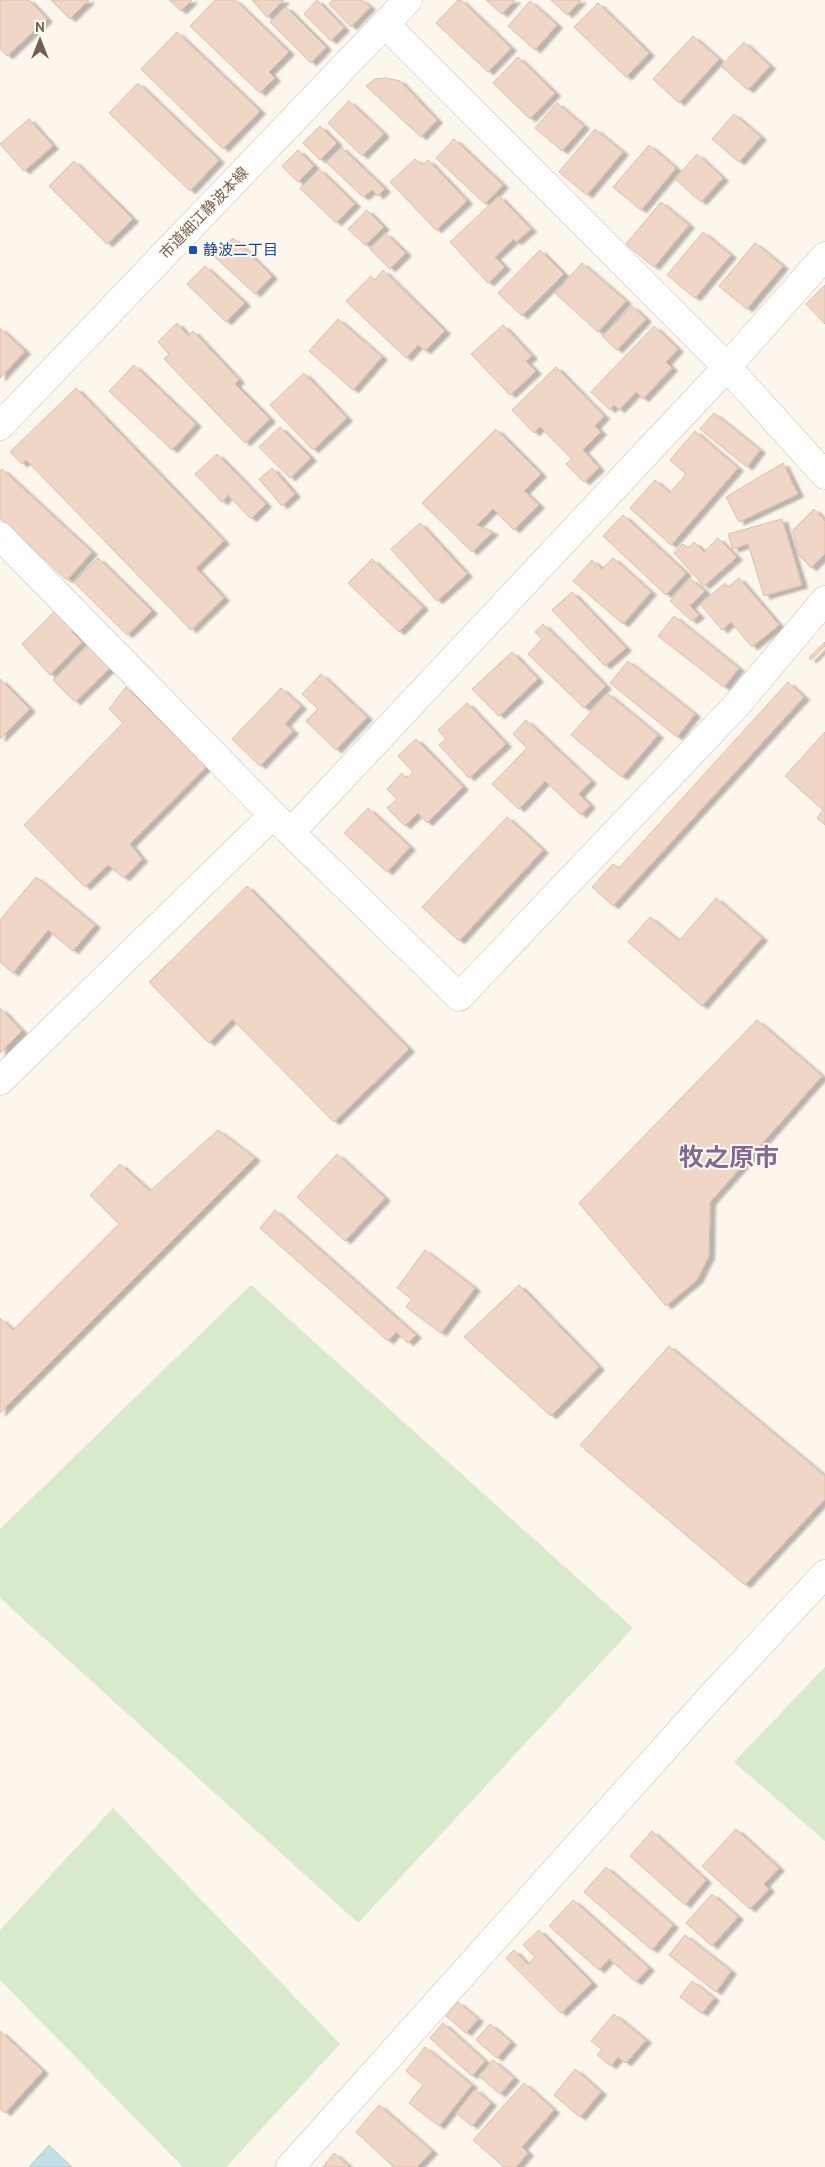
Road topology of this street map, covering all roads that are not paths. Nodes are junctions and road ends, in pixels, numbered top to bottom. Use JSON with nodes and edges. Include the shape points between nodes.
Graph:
{"nodes":[{"id":1,"x":408,"y":0,"type":"edge"},
{"id":2,"x":385,"y":24,"type":"junction"},
{"id":3,"x":825,"y":256,"type":"edge"},
{"id":4,"x":728,"y":366,"type":"junction"},
{"id":5,"x":0,"y":426,"type":"edge"},
{"id":6,"x":825,"y":475,"type":"edge"},
{"id":7,"x":0,"y":536,"type":"edge"},
{"id":8,"x":825,"y":600,"type":"edge"},
{"id":9,"x":282,"y":823,"type":"junction"},
{"id":10,"x":0,"y":1082,"type":"edge"},
{"id":11,"x":825,"y":1574,"type":"edge"},
{"id":12,"x":290,"y":2167,"type":"edge"}],
"edges":[{"from":1,"to":2,"type":"street","name":"市道細江静波本線"},
{"from":2,"to":4,"type":"street"},
{"from":2,"to":5,"type":"street","name":"市道細江静波本線"},
{"from":3,"to":4,"type":"street"},
{"from":4,"to":6,"type":"street"},
{"from":4,"to":9,"type":"street"},
{"from":7,"to":9,"type":"street"},
{"from":8,"to":9,"type":"street","via":[[736,707],[459,997]]},
{"from":9,"to":10,"type":"street"},
{"from":11,"to":12,"type":"street"}]}
